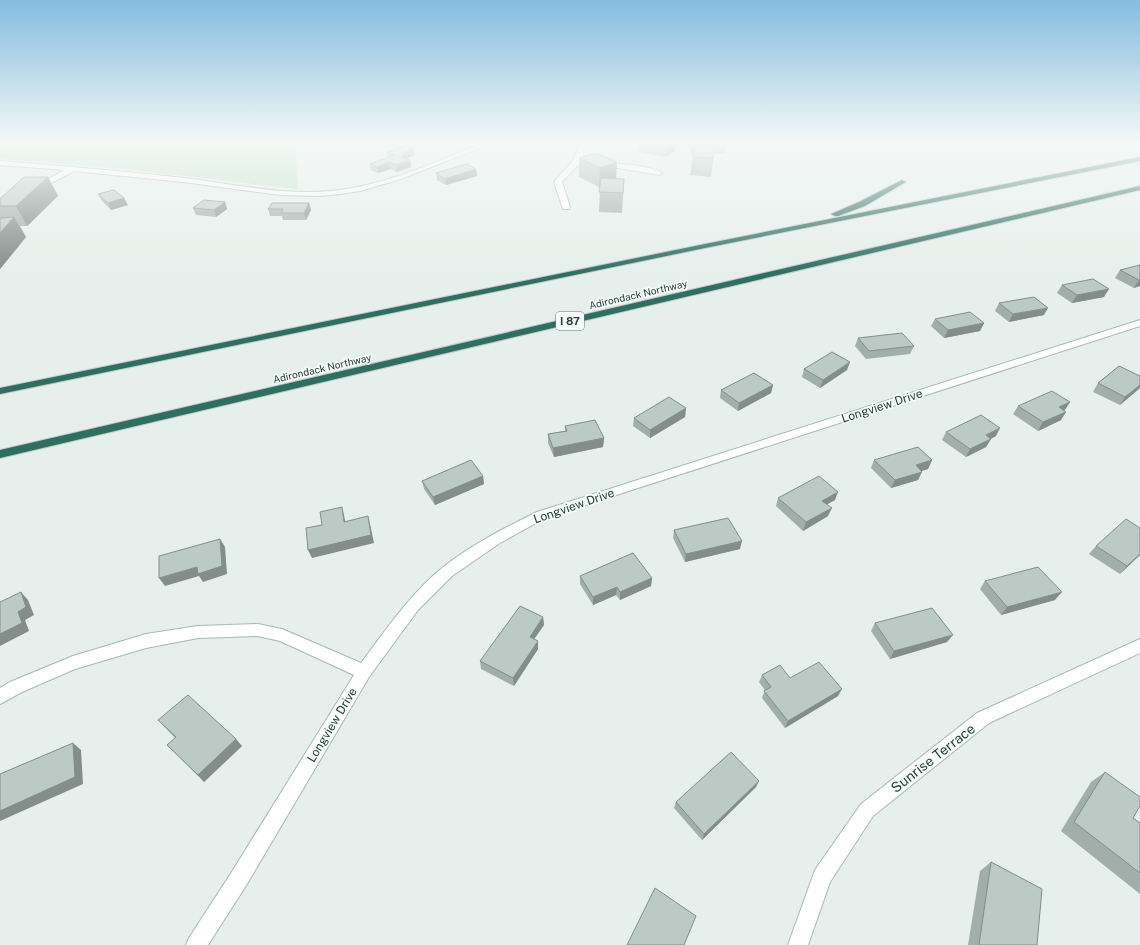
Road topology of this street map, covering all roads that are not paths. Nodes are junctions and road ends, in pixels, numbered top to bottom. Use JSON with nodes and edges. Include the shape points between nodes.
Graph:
{"nodes":[{"id":1,"x":42,"y":185,"type":"edge"},
{"id":2,"x":222,"y":185,"type":"edge"},
{"id":3,"x":374,"y":185,"type":"edge"},
{"id":4,"x":559,"y":185,"type":"edge"},
{"id":5,"x":896,"y":185,"type":"edge"},
{"id":6,"x":1010,"y":185,"type":"edge"},
{"id":7,"x":1140,"y":188,"type":"edge"},
{"id":8,"x":28,"y":192,"type":"edge"},
{"id":9,"x":566,"y":207,"type":"dead end"},
{"id":10,"x":705,"y":246,"type":"junction"},
{"id":11,"x":1140,"y":323,"type":"edge"},
{"id":12,"x":0,"y":391,"type":"edge"},
{"id":13,"x":0,"y":454,"type":"edge"},
{"id":14,"x":1140,"y":646,"type":"edge"},
{"id":15,"x":364,"y":672,"type":"junction"},
{"id":16,"x":0,"y":697,"type":"edge"},
{"id":17,"x":196,"y":945,"type":"edge"},
{"id":18,"x":798,"y":945,"type":"edge"}],
"edges":[{"from":1,"to":8,"type":"street"},
{"from":2,"to":3,"type":"street","via":[[296,194],[326,193]]},
{"from":4,"to":9,"type":"street"},
{"from":5,"to":10,"type":"highway","via":[[843,211]]},
{"from":6,"to":10,"type":"highway"},
{"from":7,"to":13,"type":"highway","name":"Adirondack Northway","number":"I 87"},
{"from":10,"to":12,"type":"highway"},
{"from":11,"to":15,"type":"street","name":"Longview Drive","via":[[541,515],[495,539],[447,572],[413,606]]},
{"from":14,"to":18,"type":"street","name":"Sunrise Terrace","via":[[983,718],[867,810],[822,877]]},
{"from":15,"to":16,"type":"street","via":[[282,635],[258,630],[198,632],[146,641],[73,663],[16,687]]},
{"from":15,"to":17,"type":"street","name":"Longview Drive"}]}
